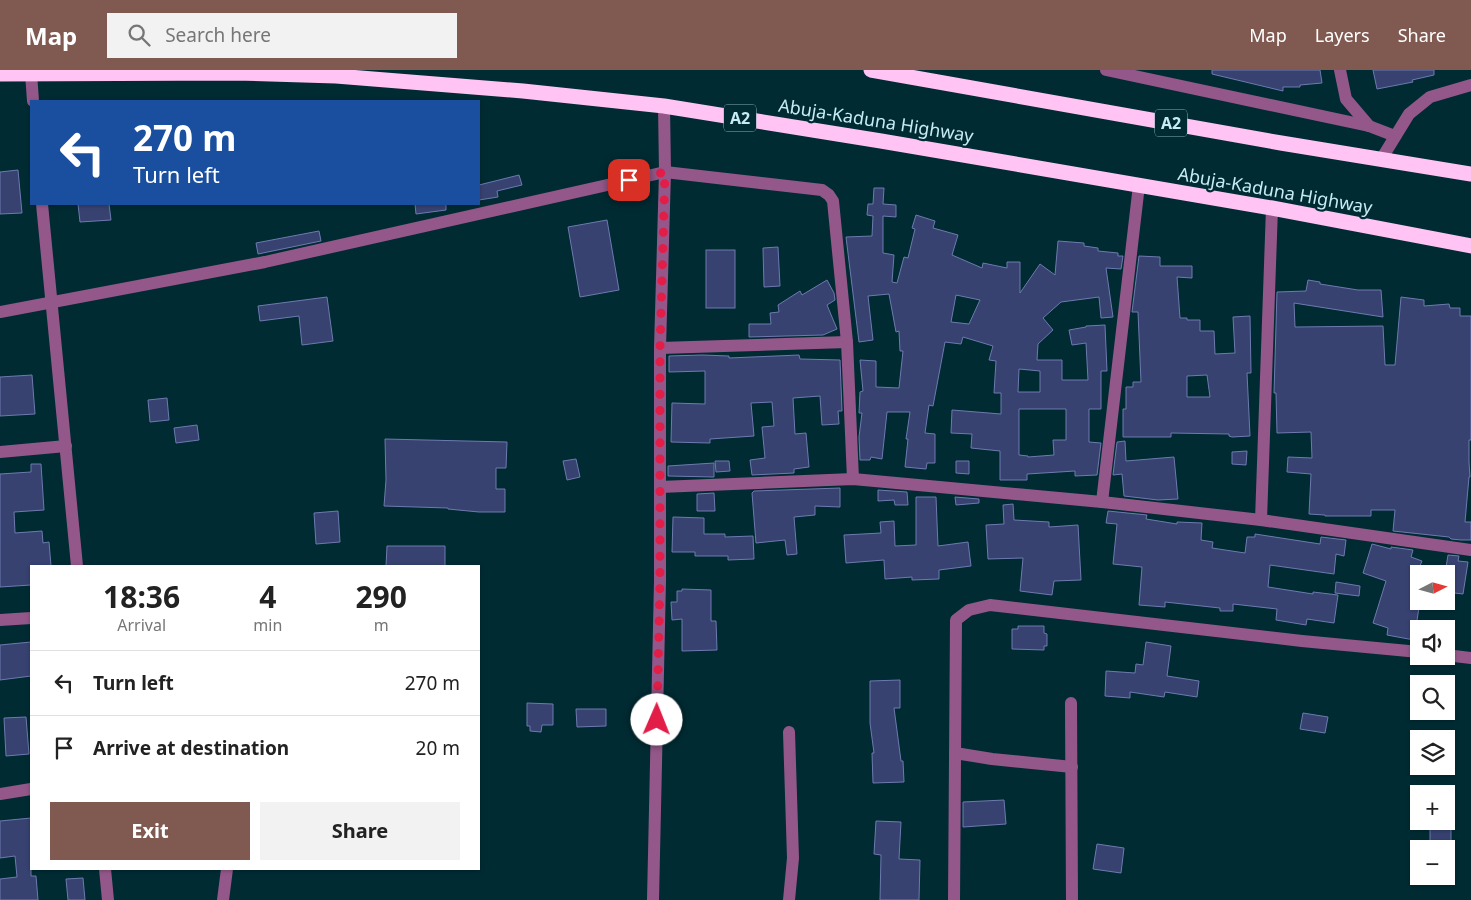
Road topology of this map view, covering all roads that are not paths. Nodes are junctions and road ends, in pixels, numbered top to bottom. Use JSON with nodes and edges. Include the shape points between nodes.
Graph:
{"nodes":[{"id":1,"x":871,"y":70,"type":"edge"},
{"id":2,"x":1106,"y":70,"type":"edge"},
{"id":3,"x":1340,"y":70,"type":"edge"},
{"id":4,"x":31,"y":73,"type":"junction"},
{"id":5,"x":0,"y":74,"type":"edge"},
{"id":6,"x":1471,"y":85,"type":"edge"},
{"id":7,"x":33,"y":100,"type":"edge"},
{"id":8,"x":664,"y":106,"type":"junction"},
{"id":9,"x":1369,"y":126,"type":"junction"},
{"id":10,"x":1395,"y":136,"type":"junction"},
{"id":11,"x":1382,"y":158,"type":"junction"},
{"id":12,"x":665,"y":172,"type":"junction"},
{"id":13,"x":1471,"y":174,"type":"edge"},
{"id":14,"x":1139,"y":185,"type":"junction"},
{"id":15,"x":42,"y":205,"type":"edge"},
{"id":16,"x":1272,"y":208,"type":"junction"},
{"id":17,"x":1471,"y":246,"type":"edge"},
{"id":18,"x":51,"y":301,"type":"junction"},
{"id":19,"x":0,"y":312,"type":"edge"},
{"id":20,"x":847,"y":342,"type":"junction"},
{"id":21,"x":660,"y":348,"type":"junction"},
{"id":22,"x":66,"y":446,"type":"junction"},
{"id":23,"x":0,"y":452,"type":"edge"},
{"id":24,"x":853,"y":479,"type":"junction"},
{"id":25,"x":660,"y":487,"type":"junction"},
{"id":26,"x":1102,"y":502,"type":"junction"},
{"id":27,"x":1261,"y":520,"type":"junction"},
{"id":28,"x":1471,"y":550,"type":"edge"},
{"id":29,"x":77,"y":565,"type":"edge"},
{"id":30,"x":30,"y":618,"type":"edge"},
{"id":31,"x":0,"y":620,"type":"edge"},
{"id":32,"x":1410,"y":651,"type":"edge"},
{"id":33,"x":1455,"y":656,"type":"edge"},
{"id":34,"x":1471,"y":658,"type":"edge"},
{"id":35,"x":1072,"y":703,"type":"dead end"},
{"id":36,"x":789,"y":732,"type":"dead end"},
{"id":37,"x":955,"y":753,"type":"junction"},
{"id":38,"x":1072,"y":767,"type":"junction"},
{"id":39,"x":30,"y":788,"type":"edge"},
{"id":40,"x":0,"y":794,"type":"edge"},
{"id":41,"x":105,"y":870,"type":"edge"},
{"id":42,"x":226,"y":870,"type":"edge"},
{"id":43,"x":108,"y":900,"type":"edge"},
{"id":44,"x":223,"y":900,"type":"edge"},
{"id":45,"x":653,"y":900,"type":"edge"},
{"id":46,"x":789,"y":900,"type":"edge"},
{"id":47,"x":954,"y":900,"type":"edge"},
{"id":48,"x":1072,"y":900,"type":"edge"}],
"edges":[{"from":1,"to":11,"type":"highway","number":"A2"},
{"from":2,"to":9,"type":"street"},
{"from":3,"to":9,"type":"street","via":[[1346,99]]},
{"from":4,"to":5,"type":"highway","name":"Abuja-Kaduna Highway","number":"A2"},
{"from":4,"to":7,"type":"street"},
{"from":4,"to":8,"type":"highway","name":"Abuja-Kaduna Highway","number":"A2","via":[[336,76]]},
{"from":6,"to":10,"type":"street","via":[[1430,97],[1409,114]]},
{"from":8,"to":12,"type":"street"},
{"from":8,"to":14,"type":"highway","name":"Abuja-Kaduna Highway","number":"A2"},
{"from":9,"to":10,"type":"street"},
{"from":10,"to":11,"type":"street"},
{"from":11,"to":13,"type":"highway","number":"A2"},
{"from":12,"to":18,"type":"street","via":[[265,262]]},
{"from":12,"to":20,"type":"street","via":[[822,190],[829,195],[833,201]]},
{"from":12,"to":21,"type":"street"},
{"from":14,"to":16,"type":"highway","name":"Abuja-Kaduna Highway","number":"A2"},
{"from":14,"to":26,"type":"street"},
{"from":15,"to":18,"type":"street"},
{"from":16,"to":17,"type":"highway","name":"Abuja-Kaduna Highway","number":"A2"},
{"from":16,"to":27,"type":"street"},
{"from":18,"to":19,"type":"street"},
{"from":18,"to":22,"type":"street"},
{"from":20,"to":21,"type":"street"},
{"from":20,"to":24,"type":"street"},
{"from":21,"to":25,"type":"street"},
{"from":22,"to":23,"type":"street"},
{"from":22,"to":29,"type":"street"},
{"from":24,"to":25,"type":"street"},
{"from":24,"to":26,"type":"street"},
{"from":25,"to":45,"type":"street"},
{"from":26,"to":27,"type":"street"},
{"from":27,"to":28,"type":"street"},
{"from":30,"to":31,"type":"street"},
{"from":32,"to":37,"type":"street","via":[[990,605],[969,610],[956,620]]},
{"from":33,"to":34,"type":"street"},
{"from":35,"to":38,"type":"street"},
{"from":36,"to":46,"type":"street","via":[[793,858]]},
{"from":37,"to":38,"type":"street"},
{"from":37,"to":47,"type":"street"},
{"from":38,"to":48,"type":"street"},
{"from":39,"to":40,"type":"street"},
{"from":41,"to":43,"type":"street"},
{"from":42,"to":44,"type":"street"}]}
